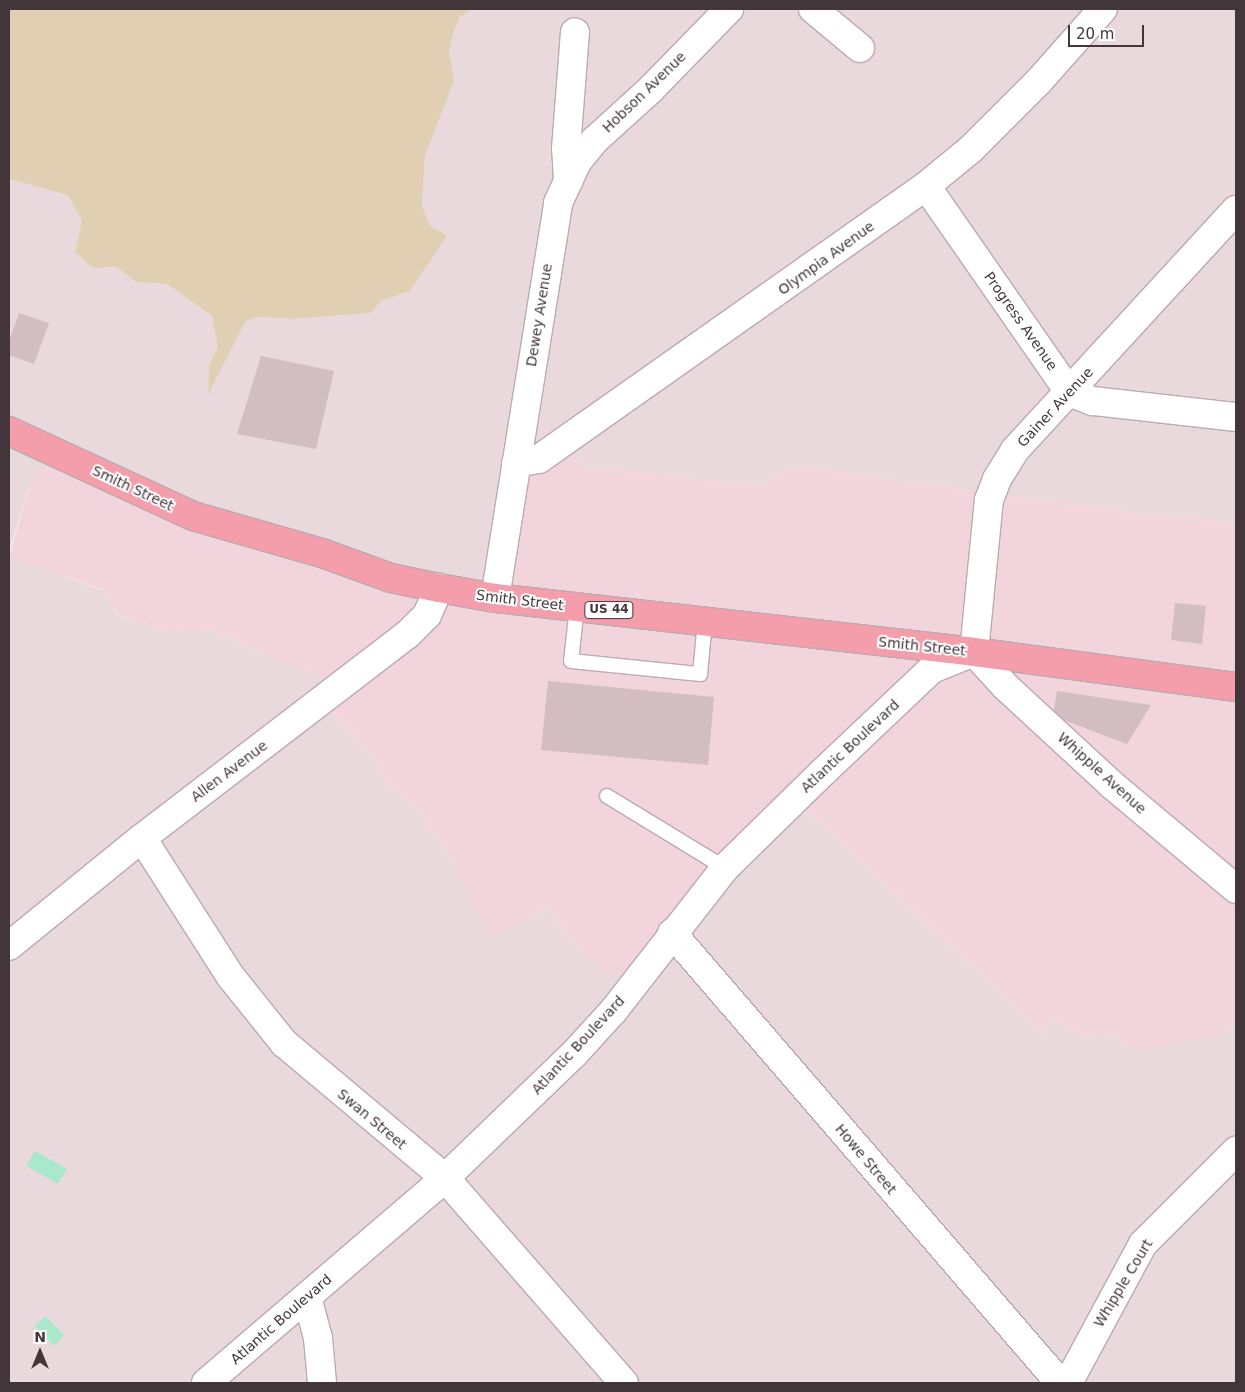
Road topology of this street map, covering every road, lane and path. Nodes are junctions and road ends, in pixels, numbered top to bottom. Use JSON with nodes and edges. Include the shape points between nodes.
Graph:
{"nodes":[{"id":1,"x":729,"y":9,"type":"edge"},
{"id":2,"x":813,"y":9,"type":"edge"},
{"id":3,"x":1103,"y":9,"type":"edge"},
{"id":4,"x":575,"y":32,"type":"dead end"},
{"id":5,"x":860,"y":48,"type":"dead end"},
{"id":6,"x":568,"y":182,"type":"junction"},
{"id":7,"x":926,"y":186,"type":"junction"},
{"id":8,"x":1236,"y":210,"type":"edge"},
{"id":9,"x":1069,"y":392,"type":"junction"},
{"id":10,"x":1236,"y":417,"type":"edge"},
{"id":11,"x":9,"y":431,"type":"edge"},
{"id":12,"x":516,"y":463,"type":"junction"},
{"id":13,"x":439,"y":588,"type":"junction"},
{"id":14,"x":495,"y":598,"type":"junction"},
{"id":15,"x":577,"y":607,"type":"junction"},
{"id":16,"x":705,"y":621,"type":"junction"},
{"id":17,"x":974,"y":652,"type":"junction"},
{"id":18,"x":1236,"y":687,"type":"edge"},
{"id":19,"x":607,"y":796,"type":"dead end"},
{"id":20,"x":142,"y":838,"type":"junction"},
{"id":21,"x":725,"y":868,"type":"junction"},
{"id":22,"x":1236,"y":889,"type":"edge"},
{"id":23,"x":672,"y":933,"type":"junction"},
{"id":24,"x":9,"y":946,"type":"edge"},
{"id":25,"x":1236,"y":1151,"type":"edge"},
{"id":26,"x":445,"y":1178,"type":"junction"},
{"id":27,"x":307,"y":1297,"type":"junction"},
{"id":28,"x":206,"y":1383,"type":"edge"},
{"id":29,"x":322,"y":1383,"type":"edge"},
{"id":30,"x":624,"y":1383,"type":"edge"},
{"id":31,"x":1060,"y":1383,"type":"edge"},
{"id":32,"x":1068,"y":1383,"type":"edge"}],
"edges":[{"from":1,"to":6,"type":"street","name":"Hobson Avenue","via":[[651,89],[595,140],[577,162]]},
{"from":2,"to":5,"type":"street"},
{"from":3,"to":7,"type":"street","name":"Olympia Avenue","via":[[1039,81],[971,149]]},
{"from":4,"to":6,"type":"street","name":"Dewey Avenue","via":[[566,149]]},
{"from":6,"to":12,"type":"street","name":"Dewey Avenue","via":[[558,203]]},
{"from":7,"to":9,"type":"street","name":"Progress Avenue"},
{"from":7,"to":12,"type":"street","name":"Olympia Avenue","via":[[539,459]]},
{"from":8,"to":9,"type":"street","name":"Gainer Avenue"},
{"from":9,"to":10,"type":"street","via":[[1093,401]]},
{"from":9,"to":17,"type":"street","name":"Gainer Avenue","via":[[1015,450],[989,500]]},
{"from":11,"to":13,"type":"main road","name":"Smith Street","number":"US 44","via":[[193,516],[322,553],[391,578]]},
{"from":12,"to":14,"type":"street","name":"Dewey Avenue"},
{"from":13,"to":14,"type":"main road","name":"Smith Street","number":"US 44"},
{"from":13,"to":20,"type":"street","name":"Allen Avenue","via":[[427,615],[408,634]]},
{"from":14,"to":15,"type":"main road","name":"Smith Street","number":"US 44"},
{"from":15,"to":16,"type":"main road","name":"Smith Street","number":"US 44"},
{"from":15,"to":16,"type":"lane","via":[[571,661],[700,674]]},
{"from":16,"to":17,"type":"main road","name":"Smith Street","number":"US 44"},
{"from":17,"to":18,"type":"main road","name":"Smith Street","number":"US 44"},
{"from":17,"to":21,"type":"street","name":"Atlantic Boulevard","via":[[932,669]]},
{"from":17,"to":22,"type":"street","name":"Whipple Avenue","via":[[1006,687],[1111,784]]},
{"from":19,"to":21,"type":"lane"},
{"from":20,"to":24,"type":"street","name":"Allen Avenue"},
{"from":20,"to":26,"type":"street","name":"Swan Street","via":[[232,977],[284,1043]]},
{"from":21,"to":23,"type":"street","name":"Atlantic Boulevard"},
{"from":23,"to":26,"type":"street","name":"Atlantic Boulevard","via":[[614,1010],[574,1054]]},
{"from":23,"to":31,"type":"street","name":"Howe Street"},
{"from":25,"to":32,"type":"street","name":"Whipple Court","via":[[1143,1244]]},
{"from":26,"to":27,"type":"street","name":"Atlantic Boulevard"},
{"from":26,"to":30,"type":"street","name":"Swan Street"},
{"from":27,"to":28,"type":"street","name":"Atlantic Boulevard"},
{"from":27,"to":29,"type":"street","via":[[318,1338]]}]}
